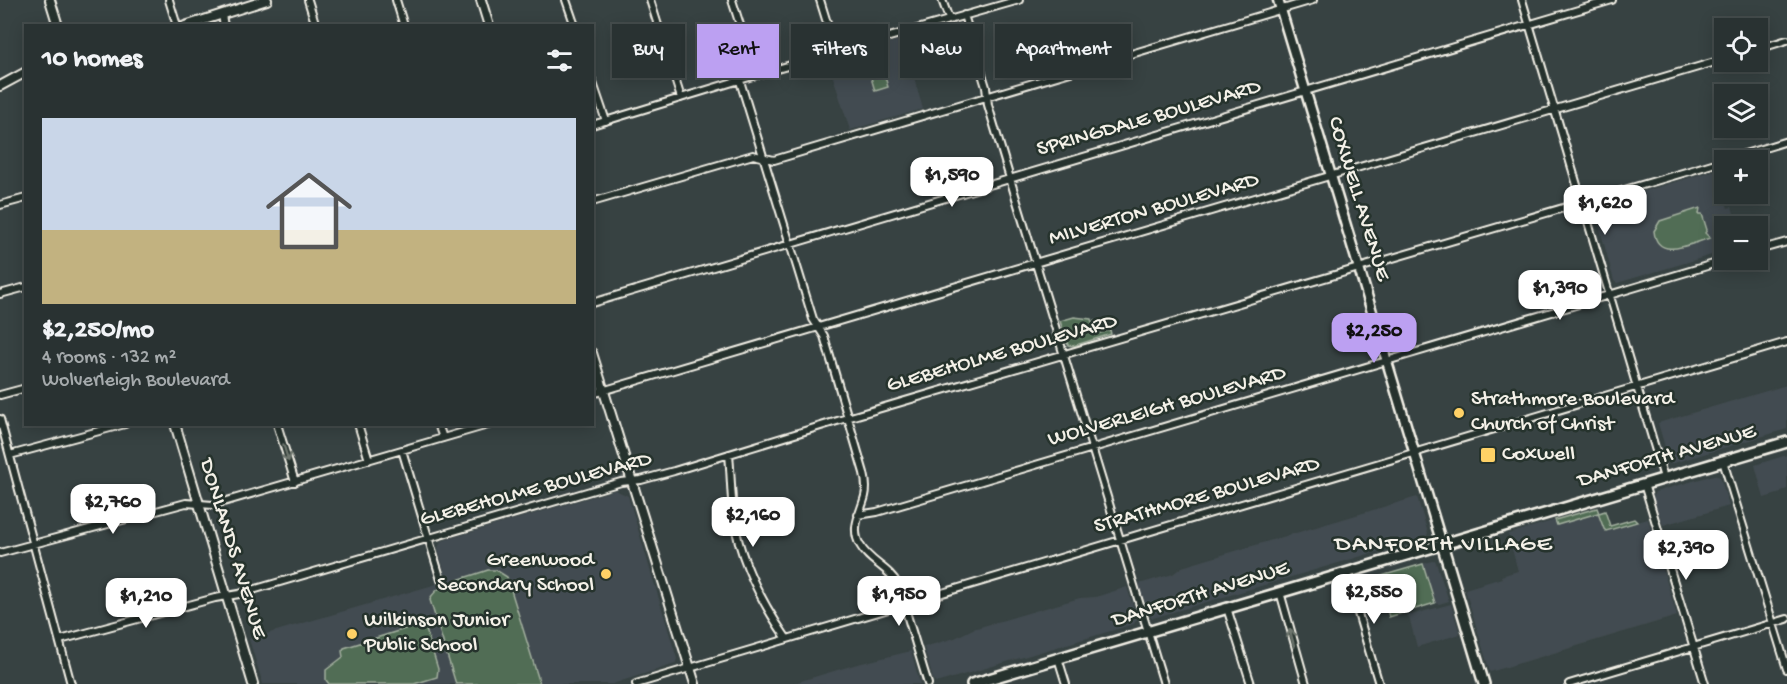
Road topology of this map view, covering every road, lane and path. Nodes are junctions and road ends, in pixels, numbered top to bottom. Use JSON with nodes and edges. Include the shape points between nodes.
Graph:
{"nodes":[{"id":1,"x":50,"y":0,"type":"edge"},
{"id":2,"x":169,"y":0,"type":"edge"},
{"id":3,"x":267,"y":0,"type":"edge"},
{"id":4,"x":308,"y":0,"type":"edge"},
{"id":5,"x":396,"y":0,"type":"edge"},
{"id":6,"x":481,"y":0,"type":"edge"},
{"id":7,"x":566,"y":0,"type":"edge"},
{"id":8,"x":650,"y":0,"type":"edge"},
{"id":9,"x":732,"y":0,"type":"edge"},
{"id":10,"x":820,"y":0,"type":"edge"},
{"id":11,"x":942,"y":0,"type":"edge"},
{"id":12,"x":1018,"y":0,"type":"edge"},
{"id":13,"x":1278,"y":0,"type":"edge"},
{"id":14,"x":1313,"y":0,"type":"edge"},
{"id":15,"x":1522,"y":0,"type":"edge"},
{"id":16,"x":1612,"y":0,"type":"edge"},
{"id":17,"x":1281,"y":9,"type":"junction"},
{"id":18,"x":222,"y":15,"type":"junction"},
{"id":19,"x":964,"y":15,"type":"junction"},
{"id":20,"x":949,"y":19,"type":"junction"},
{"id":21,"x":56,"y":24,"type":"edge"},
{"id":22,"x":176,"y":24,"type":"edge"},
{"id":23,"x":192,"y":24,"type":"edge"},
{"id":24,"x":224,"y":24,"type":"edge"},
{"id":25,"x":315,"y":24,"type":"edge"},
{"id":26,"x":403,"y":24,"type":"edge"},
{"id":27,"x":488,"y":24,"type":"edge"},
{"id":28,"x":573,"y":24,"type":"edge"},
{"id":29,"x":740,"y":24,"type":"edge"},
{"id":30,"x":828,"y":24,"type":"edge"},
{"id":31,"x":1529,"y":24,"type":"junction"},
{"id":32,"x":888,"y":37,"type":"edge"},
{"id":33,"x":1787,"y":40,"type":"edge"},
{"id":34,"x":1768,"y":46,"type":"edge"},
{"id":35,"x":1714,"y":62,"type":"edge"},
{"id":36,"x":24,"y":73,"type":"edge"},
{"id":37,"x":748,"y":78,"type":"edge"},
{"id":38,"x":740,"y":81,"type":"junction"},
{"id":39,"x":0,"y":86,"type":"edge"},
{"id":40,"x":594,"y":86,"type":"edge"},
{"id":41,"x":1305,"y":91,"type":"junction"},
{"id":42,"x":988,"y":96,"type":"junction"},
{"id":43,"x":681,"y":98,"type":"junction"},
{"id":44,"x":1556,"y":109,"type":"junction"},
{"id":45,"x":606,"y":121,"type":"junction"},
{"id":46,"x":594,"y":124,"type":"edge"},
{"id":47,"x":1787,"y":141,"type":"edge"},
{"id":48,"x":762,"y":157,"type":"junction"},
{"id":49,"x":1330,"y":176,"type":"junction"},
{"id":50,"x":1010,"y":178,"type":"junction"},
{"id":51,"x":24,"y":199,"type":"edge"},
{"id":52,"x":594,"y":201,"type":"edge"},
{"id":53,"x":1582,"y":201,"type":"junction"},
{"id":54,"x":0,"y":205,"type":"edge"},
{"id":55,"x":1787,"y":242,"type":"edge"},
{"id":56,"x":789,"y":244,"type":"junction"},
{"id":57,"x":1768,"y":247,"type":"edge"},
{"id":58,"x":1036,"y":263,"type":"junction"},
{"id":59,"x":1714,"y":264,"type":"edge"},
{"id":60,"x":1358,"y":268,"type":"junction"},
{"id":61,"x":24,"y":288,"type":"edge"},
{"id":62,"x":0,"y":294,"type":"edge"},
{"id":63,"x":1610,"y":294,"type":"junction"},
{"id":64,"x":594,"y":302,"type":"edge"},
{"id":65,"x":818,"y":328,"type":"junction"},
{"id":66,"x":1787,"y":342,"type":"edge"},
{"id":67,"x":1064,"y":355,"type":"junction"},
{"id":68,"x":594,"y":359,"type":"edge"},
{"id":69,"x":1386,"y":360,"type":"junction"},
{"id":70,"x":1638,"y":386,"type":"junction"},
{"id":71,"x":24,"y":389,"type":"edge"},
{"id":72,"x":604,"y":391,"type":"junction"},
{"id":73,"x":594,"y":394,"type":"edge"},
{"id":74,"x":0,"y":395,"type":"edge"},
{"id":75,"x":847,"y":418,"type":"junction"},
{"id":76,"x":0,"y":419,"type":"edge"},
{"id":77,"x":118,"y":426,"type":"edge"},
{"id":78,"x":177,"y":426,"type":"edge"},
{"id":79,"x":278,"y":426,"type":"edge"},
{"id":80,"x":359,"y":426,"type":"edge"},
{"id":81,"x":439,"y":426,"type":"edge"},
{"id":82,"x":483,"y":426,"type":"edge"},
{"id":83,"x":443,"y":438,"type":"junction"},
{"id":84,"x":1787,"y":442,"type":"edge"},
{"id":85,"x":1092,"y":447,"type":"junction"},
{"id":86,"x":402,"y":450,"type":"junction"},
{"id":87,"x":1415,"y":453,"type":"junction"},
{"id":88,"x":729,"y":454,"type":"junction"},
{"id":89,"x":10,"y":455,"type":"junction"},
{"id":90,"x":369,"y":460,"type":"junction"},
{"id":91,"x":1723,"y":461,"type":"junction"},
{"id":92,"x":1664,"y":478,"type":"junction"},
{"id":93,"x":295,"y":482,"type":"junction"},
{"id":94,"x":633,"y":482,"type":"junction"},
{"id":95,"x":1644,"y":484,"type":"junction"},
{"id":96,"x":200,"y":505,"type":"junction"},
{"id":97,"x":858,"y":515,"type":"junction"},
{"id":98,"x":428,"y":538,"type":"junction"},
{"id":99,"x":1119,"y":540,"type":"junction"},
{"id":100,"x":33,"y":544,"type":"junction"},
{"id":101,"x":1442,"y":544,"type":"junction"},
{"id":102,"x":0,"y":553,"type":"edge"},
{"id":103,"x":1346,"y":573,"type":"junction"},
{"id":104,"x":441,"y":580,"type":"dead end"},
{"id":105,"x":1280,"y":592,"type":"junction"},
{"id":106,"x":227,"y":595,"type":"junction"},
{"id":107,"x":904,"y":604,"type":"junction"},
{"id":108,"x":1227,"y":608,"type":"junction"},
{"id":109,"x":1787,"y":619,"type":"edge"},
{"id":110,"x":1773,"y":623,"type":"junction"},
{"id":111,"x":1148,"y":632,"type":"junction"},
{"id":112,"x":788,"y":639,"type":"junction"},
{"id":113,"x":60,"y":640,"type":"junction"},
{"id":114,"x":1693,"y":647,"type":"junction"},
{"id":115,"x":1058,"y":658,"type":"junction"},
{"id":116,"x":690,"y":668,"type":"junction"},
{"id":117,"x":1787,"y":669,"type":"edge"},
{"id":118,"x":71,"y":684,"type":"edge"},
{"id":119,"x":253,"y":684,"type":"edge"},
{"id":120,"x":636,"y":684,"type":"edge"},
{"id":121,"x":695,"y":684,"type":"edge"},
{"id":122,"x":928,"y":684,"type":"edge"},
{"id":123,"x":972,"y":684,"type":"edge"},
{"id":124,"x":1066,"y":684,"type":"edge"},
{"id":125,"x":1164,"y":684,"type":"edge"},
{"id":126,"x":1251,"y":684,"type":"edge"},
{"id":127,"x":1306,"y":684,"type":"edge"},
{"id":128,"x":1379,"y":684,"type":"edge"},
{"id":129,"x":1484,"y":684,"type":"edge"},
{"id":130,"x":1569,"y":684,"type":"edge"},
{"id":131,"x":1705,"y":684,"type":"edge"}],
"edges":[{"from":1,"to":21,"type":"street"},
{"from":2,"to":22,"type":"street"},
{"from":3,"to":18,"type":"street"},
{"from":4,"to":25,"type":"street"},
{"from":5,"to":26,"type":"street"},
{"from":6,"to":27,"type":"street"},
{"from":7,"to":28,"type":"street"},
{"from":8,"to":43,"type":"street"},
{"from":9,"to":29,"type":"street"},
{"from":10,"to":30,"type":"street"},
{"from":11,"to":20,"type":"street"},
{"from":12,"to":19,"type":"street"},
{"from":13,"to":17,"type":"main road","name":"COXWELL AVENUE"},
{"from":14,"to":17,"type":"street"},
{"from":15,"to":31,"type":"street"},
{"from":16,"to":31,"type":"street","name":"SPRINGDALE BOULEVARD"},
{"from":17,"to":41,"type":"main road","name":"COXWELL AVENUE"},
{"from":17,"to":42,"type":"street"},
{"from":18,"to":23,"type":"street"},
{"from":18,"to":24,"type":"street"},
{"from":19,"to":20,"type":"street"},
{"from":19,"to":42,"type":"street"},
{"from":20,"to":32,"type":"street"},
{"from":31,"to":41,"type":"street","name":"SPRINGDALE BOULEVARD"},
{"from":31,"to":44,"type":"street"},
{"from":33,"to":34,"type":"street"},
{"from":35,"to":44,"type":"street","name":"MILVERTON BOULEVARD"},
{"from":36,"to":39,"type":"street"},
{"from":37,"to":38,"type":"street"},
{"from":38,"to":43,"type":"street"},
{"from":38,"to":48,"type":"street"},
{"from":40,"to":45,"type":"street"},
{"from":41,"to":49,"type":"main road","name":"COXWELL AVENUE"},
{"from":41,"to":50,"type":"street","name":"SPRINGDALE BOULEVARD"},
{"from":42,"to":48,"type":"street","via":[[774,160]]},
{"from":42,"to":50,"type":"street"},
{"from":43,"to":45,"type":"street"},
{"from":44,"to":49,"type":"street","name":"MILVERTON BOULEVARD"},
{"from":44,"to":53,"type":"street"},
{"from":45,"to":46,"type":"street"},
{"from":47,"to":53,"type":"street","name":"GLEBEHOLME BOULEVARD"},
{"from":48,"to":52,"type":"street","via":[[753,155]]},
{"from":48,"to":56,"type":"street"},
{"from":49,"to":58,"type":"street","name":"MILVERTON BOULEVARD"},
{"from":49,"to":60,"type":"main road","name":"COXWELL AVENUE"},
{"from":50,"to":56,"type":"street","name":"SPRINGDALE BOULEVARD"},
{"from":50,"to":58,"type":"street"},
{"from":51,"to":54,"type":"street"},
{"from":53,"to":60,"type":"street","name":"GLEBEHOLME BOULEVARD"},
{"from":53,"to":63,"type":"street"},
{"from":55,"to":57,"type":"street"},
{"from":56,"to":64,"type":"street","name":"SPRINGDALE BOULEVARD"},
{"from":56,"to":65,"type":"street"},
{"from":58,"to":65,"type":"street","name":"MILVERTON BOULEVARD"},
{"from":58,"to":67,"type":"street"},
{"from":59,"to":63,"type":"street","name":"WOLVERLEIGH BOULEVARD"},
{"from":60,"to":67,"type":"street","name":"GLEBEHOLME BOULEVARD"},
{"from":60,"to":69,"type":"main road","name":"COXWELL AVENUE"},
{"from":61,"to":62,"type":"street"},
{"from":63,"to":69,"type":"street","name":"WOLVERLEIGH BOULEVARD"},
{"from":63,"to":70,"type":"street"},
{"from":65,"to":72,"type":"street","name":"MILVERTON BOULEVARD"},
{"from":65,"to":75,"type":"street","via":[[824,336]]},
{"from":66,"to":70,"type":"street","name":"STRATHMORE BOULEVARD"},
{"from":67,"to":75,"type":"street","name":"GLEBEHOLME BOULEVARD"},
{"from":67,"to":85,"type":"street"},
{"from":68,"to":72,"type":"street"},
{"from":69,"to":85,"type":"street","name":"WOLVERLEIGH BOULEVARD"},
{"from":69,"to":87,"type":"main road","name":"COXWELL AVENUE"},
{"from":70,"to":87,"type":"street","name":"STRATHMORE BOULEVARD"},
{"from":70,"to":92,"type":"street"},
{"from":71,"to":74,"type":"street"},
{"from":72,"to":73,"type":"street","name":"MILVERTON BOULEVARD"},
{"from":72,"to":94,"type":"street"},
{"from":75,"to":88,"type":"street","name":"GLEBEHOLME BOULEVARD"},
{"from":75,"to":97,"type":"street","via":[[866,484]]},
{"from":76,"to":89,"type":"street"},
{"from":77,"to":89,"type":"street"},
{"from":78,"to":96,"type":"street","name":"DONLANDS AVENUE"},
{"from":79,"to":93,"type":"street","one_way":true},
{"from":80,"to":90,"type":"street"},
{"from":81,"to":83,"type":"street"},
{"from":82,"to":83,"type":"street"},
{"from":83,"to":86,"type":"street"},
{"from":84,"to":91,"type":"main road","name":"DANFORTH AVENUE"},
{"from":85,"to":97,"type":"street","name":"WOLVERLEIGH BOULEVARD"},
{"from":85,"to":99,"type":"street"},
{"from":86,"to":90,"type":"street"},
{"from":86,"to":98,"type":"street"},
{"from":87,"to":99,"type":"street","name":"STRATHMORE BOULEVARD"},
{"from":87,"to":101,"type":"main road","name":"COXWELL AVENUE"},
{"from":88,"to":94,"type":"street","name":"GLEBEHOLME BOULEVARD"},
{"from":88,"to":112,"type":"street","via":[[741,550],[752,580]]},
{"from":89,"to":100,"type":"street"},
{"from":90,"to":93,"type":"street"},
{"from":91,"to":92,"type":"main road","name":"DANFORTH AVENUE"},
{"from":91,"to":110,"type":"street"},
{"from":92,"to":95,"type":"main road","name":"DANFORTH AVENUE"},
{"from":93,"to":96,"type":"street","via":[[213,505]]},
{"from":94,"to":98,"type":"street","name":"GLEBEHOLME BOULEVARD","via":[[621,482]]},
{"from":94,"to":116,"type":"street"},
{"from":95,"to":101,"type":"main road","name":"DANFORTH AVENUE"},
{"from":95,"to":114,"type":"street"},
{"from":96,"to":100,"type":"street","via":[[186,503]]},
{"from":96,"to":106,"type":"street","name":"DONLANDS AVENUE"},
{"from":97,"to":107,"type":"street","via":[[860,545],[895,579]]},
{"from":98,"to":104,"type":"street"},
{"from":98,"to":106,"type":"street","name":"GLEBEHOLME BOULEVARD"},
{"from":99,"to":107,"type":"street","name":"STRATHMORE BOULEVARD"},
{"from":99,"to":111,"type":"street"},
{"from":100,"to":102,"type":"street"},
{"from":100,"to":113,"type":"street"},
{"from":101,"to":103,"type":"main road","name":"DANFORTH AVENUE"},
{"from":101,"to":129,"type":"main road","name":"COXWELL AVENUE"},
{"from":103,"to":105,"type":"main road","name":"DANFORTH AVENUE"},
{"from":103,"to":128,"type":"street"},
{"from":105,"to":108,"type":"main road","name":"DANFORTH AVENUE"},
{"from":127,"to":105,"type":"street","one_way":true},
{"from":106,"to":113,"type":"street","name":"GLEBEHOLME BOULEVARD"},
{"from":106,"to":119,"type":"street","name":"DONLANDS AVENUE"},
{"from":107,"to":112,"type":"street","name":"STRATHMORE BOULEVARD"},
{"from":107,"to":122,"type":"street"},
{"from":108,"to":111,"type":"main road","name":"DANFORTH AVENUE"},
{"from":108,"to":126,"type":"street"},
{"from":109,"to":110,"type":"street"},
{"from":110,"to":114,"type":"street"},
{"from":110,"to":117,"type":"street"},
{"from":111,"to":115,"type":"main road","name":"DANFORTH AVENUE"},
{"from":111,"to":125,"type":"street"},
{"from":112,"to":116,"type":"street","name":"STRATHMORE BOULEVARD"},
{"from":113,"to":118,"type":"street"},
{"from":114,"to":130,"type":"street"},
{"from":114,"to":131,"type":"street"},
{"from":115,"to":123,"type":"main road","name":"DANFORTH AVENUE"},
{"from":115,"to":124,"type":"street"},
{"from":116,"to":120,"type":"street","name":"STRATHMORE BOULEVARD"},
{"from":116,"to":121,"type":"street"}]}
